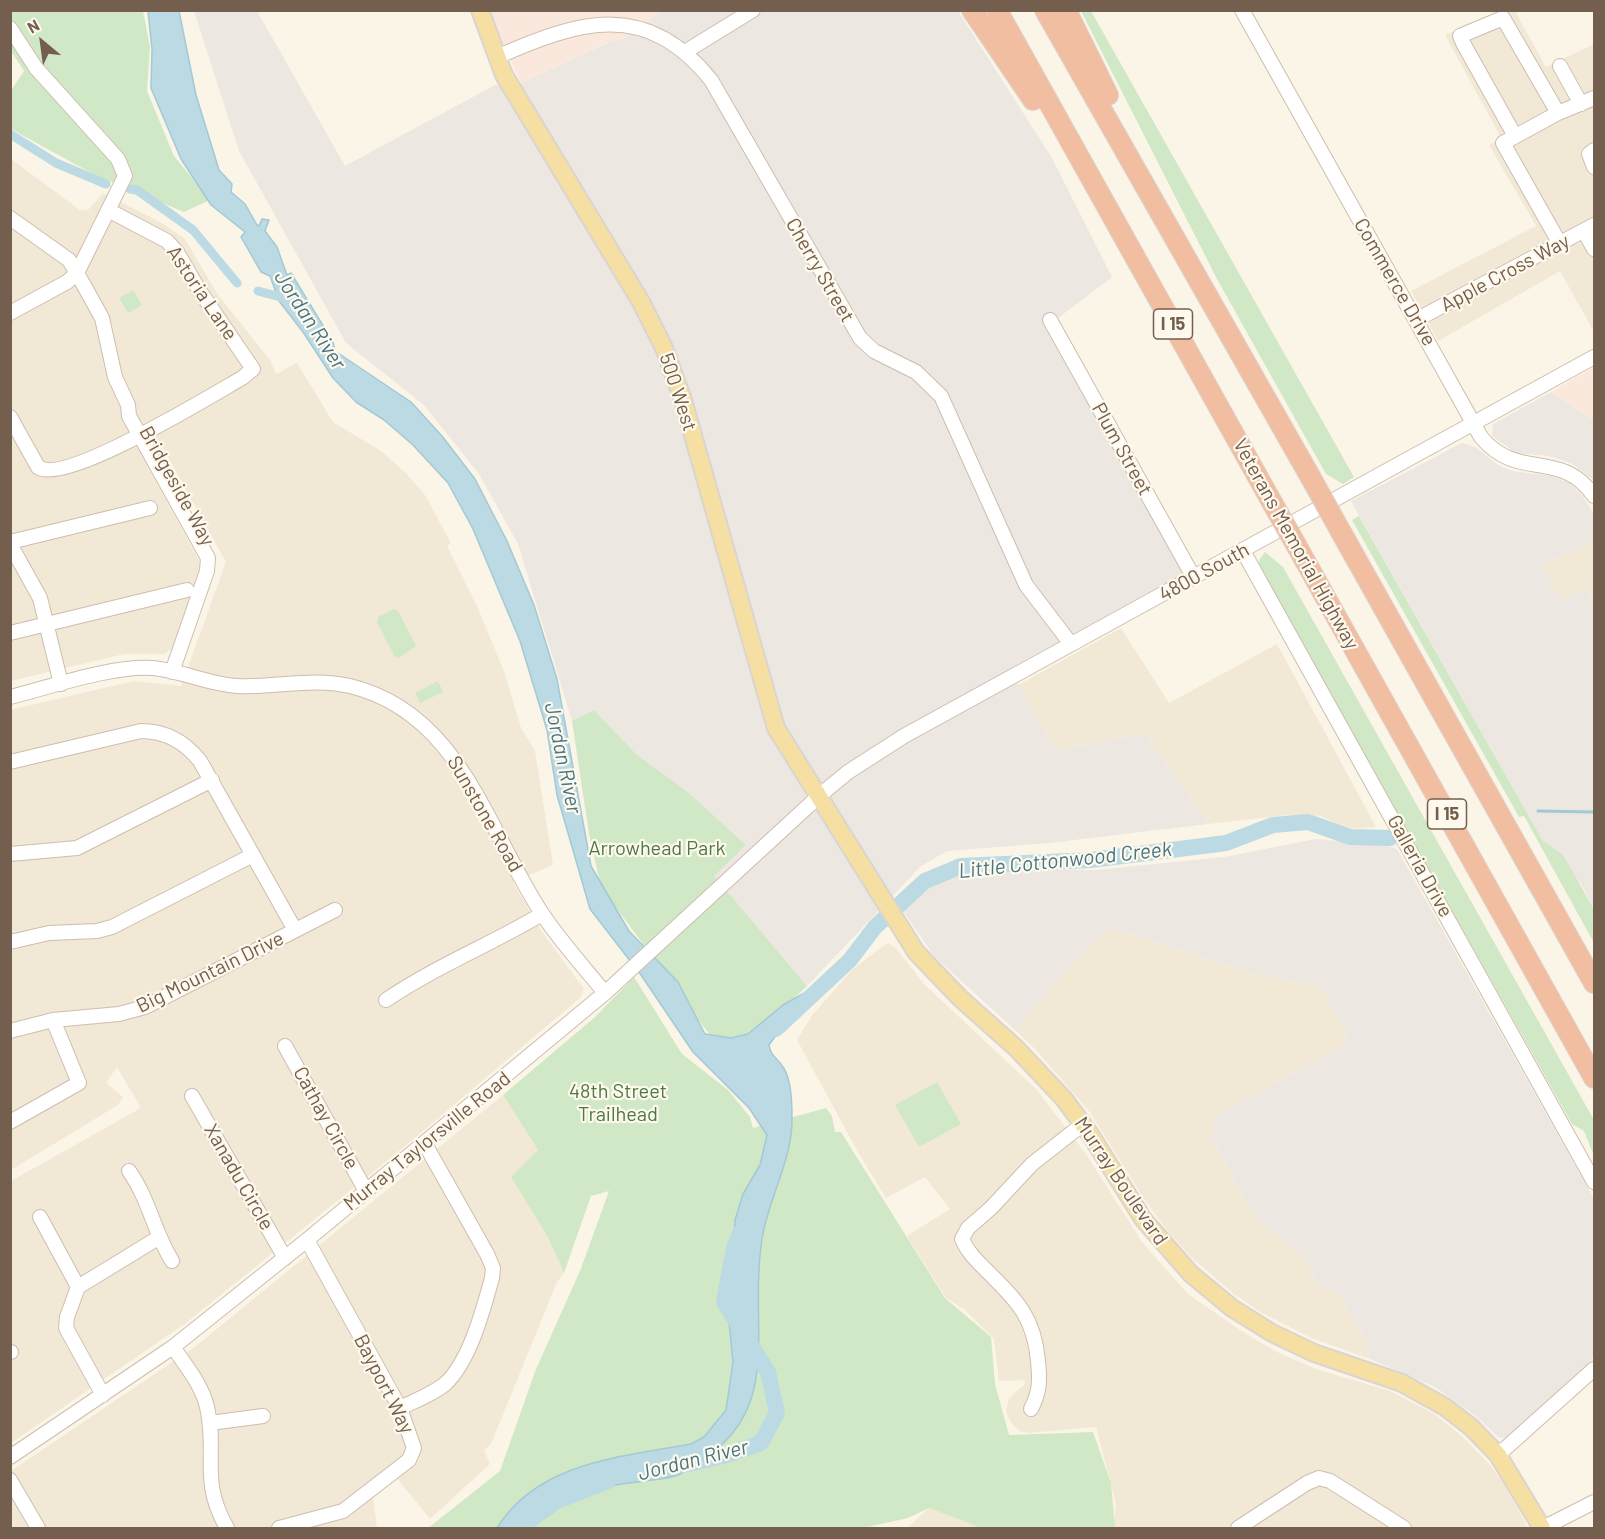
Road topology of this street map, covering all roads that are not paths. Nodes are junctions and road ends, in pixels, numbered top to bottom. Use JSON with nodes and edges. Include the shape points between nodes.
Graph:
{"nodes":[{"id":1,"x":480,"y":10,"type":"edge"},
{"id":2,"x":753,"y":10,"type":"edge"},
{"id":3,"x":972,"y":10,"type":"edge"},
{"id":4,"x":997,"y":10,"type":"edge"},
{"id":5,"x":1045,"y":10,"type":"edge"},
{"id":6,"x":1066,"y":10,"type":"edge"},
{"id":7,"x":1242,"y":10,"type":"edge"},
{"id":8,"x":10,"y":28,"type":"edge"},
{"id":9,"x":688,"y":50,"type":"junction"},
{"id":10,"x":497,"y":57,"type":"junction"},
{"id":11,"x":1560,"y":66,"type":"dead end"},
{"id":12,"x":1594,"y":98,"type":"edge"},
{"id":13,"x":1581,"y":104,"type":"junction"},
{"id":14,"x":1558,"y":113,"type":"junction"},
{"id":15,"x":1509,"y":140,"type":"junction"},
{"id":16,"x":1594,"y":150,"type":"edge"},
{"id":17,"x":1074,"y":152,"type":"junction"},
{"id":18,"x":1594,"y":167,"type":"edge"},
{"id":19,"x":110,"y":212,"type":"junction"},
{"id":20,"x":10,"y":218,"type":"edge"},
{"id":21,"x":1589,"y":228,"type":"edge"},
{"id":22,"x":1560,"y":244,"type":"junction"},
{"id":23,"x":1594,"y":249,"type":"edge"},
{"id":24,"x":1192,"y":264,"type":"junction"},
{"id":25,"x":77,"y":273,"type":"junction"},
{"id":26,"x":10,"y":313,"type":"edge"},
{"id":27,"x":1050,"y":320,"type":"dead end"},
{"id":28,"x":1416,"y":320,"type":"junction"},
{"id":29,"x":1594,"y":357,"type":"edge"},
{"id":30,"x":10,"y":417,"type":"edge"},
{"id":31,"x":1473,"y":424,"type":"junction"},
{"id":32,"x":143,"y":433,"type":"junction"},
{"id":33,"x":1594,"y":496,"type":"edge"},
{"id":34,"x":150,"y":508,"type":"dead end"},
{"id":35,"x":10,"y":543,"type":"edge"},
{"id":36,"x":1243,"y":550,"type":"junction"},
{"id":37,"x":1194,"y":578,"type":"junction"},
{"id":38,"x":187,"y":590,"type":"dead end"},
{"id":39,"x":47,"y":623,"type":"junction"},
{"id":40,"x":10,"y":633,"type":"edge"},
{"id":41,"x":1071,"y":644,"type":"junction"},
{"id":42,"x":177,"y":673,"type":"junction"},
{"id":43,"x":61,"y":684,"type":"junction"},
{"id":44,"x":10,"y":697,"type":"edge"},
{"id":45,"x":10,"y":762,"type":"edge"},
{"id":46,"x":212,"y":780,"type":"junction"},
{"id":47,"x":819,"y":796,"type":"junction"},
{"id":48,"x":10,"y":854,"type":"edge"},
{"id":49,"x":253,"y":855,"type":"junction"},
{"id":50,"x":335,"y":910,"type":"dead end"},
{"id":51,"x":542,"y":914,"type":"junction"},
{"id":52,"x":295,"y":930,"type":"junction"},
{"id":53,"x":10,"y":942,"type":"edge"},
{"id":54,"x":1594,"y":984,"type":"edge"},
{"id":55,"x":605,"y":993,"type":"junction"},
{"id":56,"x":386,"y":1000,"type":"dead end"},
{"id":57,"x":53,"y":1020,"type":"junction"},
{"id":58,"x":10,"y":1031,"type":"edge"},
{"id":59,"x":285,"y":1046,"type":"dead end"},
{"id":60,"x":1594,"y":1078,"type":"edge"},
{"id":61,"x":192,"y":1096,"type":"dead end"},
{"id":62,"x":10,"y":1122,"type":"edge"},
{"id":63,"x":1083,"y":1124,"type":"junction"},
{"id":64,"x":425,"y":1144,"type":"junction"},
{"id":65,"x":129,"y":1171,"type":"dead end"},
{"id":66,"x":1594,"y":1182,"type":"edge"},
{"id":67,"x":366,"y":1191,"type":"junction"},
{"id":68,"x":40,"y":1217,"type":"dead end"},
{"id":69,"x":158,"y":1238,"type":"junction"},
{"id":70,"x":307,"y":1240,"type":"junction"},
{"id":71,"x":285,"y":1258,"type":"junction"},
{"id":72,"x":172,"y":1261,"type":"dead end"},
{"id":73,"x":78,"y":1287,"type":"junction"},
{"id":74,"x":173,"y":1347,"type":"junction"},
{"id":75,"x":1594,"y":1369,"type":"edge"},
{"id":76,"x":103,"y":1395,"type":"junction"},
{"id":77,"x":400,"y":1408,"type":"junction"},
{"id":78,"x":1031,"y":1409,"type":"dead end"},
{"id":79,"x":263,"y":1416,"type":"dead end"},
{"id":80,"x":210,"y":1423,"type":"junction"},
{"id":81,"x":1498,"y":1455,"type":"junction"},
{"id":82,"x":10,"y":1457,"type":"edge"},
{"id":83,"x":10,"y":1479,"type":"edge"},
{"id":84,"x":1594,"y":1502,"type":"edge"},
{"id":85,"x":38,"y":1528,"type":"edge"},
{"id":86,"x":227,"y":1528,"type":"edge"},
{"id":87,"x":279,"y":1528,"type":"edge"},
{"id":88,"x":1238,"y":1528,"type":"edge"},
{"id":89,"x":1404,"y":1528,"type":"edge"},
{"id":90,"x":1543,"y":1528,"type":"edge"}],
"edges":[{"from":1,"to":10,"type":"main road","name":"500 West"},
{"from":2,"to":9,"type":"street"},
{"from":3,"to":17,"type":"highway","via":[[1044,116]]},
{"from":4,"to":17,"type":"highway","name":"Veterans Memorial Highway","number":"I 15"},
{"from":5,"to":24,"type":"highway","number":"I 15"},
{"from":6,"to":24,"type":"highway"},
{"from":7,"to":28,"type":"street","name":"Commerce Drive"},
{"from":8,"to":19,"type":"street","via":[[36,68],[120,163],[125,180]]},
{"from":9,"to":10,"type":"street","name":"Cherry Street","via":[[652,29],[613,20],[563,29]]},
{"from":9,"to":41,"type":"street","name":"Cherry Street","via":[[711,80],[860,338],[874,351],[916,372],[941,396],[1022,577]]},
{"from":10,"to":47,"type":"main road","name":"500 West","via":[[664,348],[683,400],[776,728]]},
{"from":11,"to":13,"type":"street"},
{"from":12,"to":13,"type":"street"},
{"from":13,"to":14,"type":"street"},
{"from":14,"to":15,"type":"street"},
{"from":14,"to":15,"type":"street","via":[[1503,18],[1460,36]]},
{"from":15,"to":22,"type":"street"},
{"from":16,"to":18,"type":"street","via":[[1589,154]]},
{"from":17,"to":60,"type":"highway","name":"Veterans Memorial Highway","number":"I 15","bridge":true},
{"from":19,"to":25,"type":"street"},
{"from":19,"to":32,"type":"street","name":"Astoria Lane","via":[[167,241],[253,369]]},
{"from":20,"to":25,"type":"street","name":"Bridgeside Way","via":[[69,260]]},
{"from":21,"to":22,"type":"street","name":"Apple Cross Way"},
{"from":21,"to":23,"type":"street"},
{"from":22,"to":28,"type":"street","name":"Apple Cross Way"},
{"from":24,"to":54,"type":"highway","number":"I 15","bridge":true},
{"from":25,"to":26,"type":"street"},
{"from":25,"to":32,"type":"street","name":"Bridgeside Way","via":[[102,318],[116,382],[129,416]]},
{"from":27,"to":37,"type":"street","name":"Plum Street"},
{"from":28,"to":31,"type":"street","name":"Commerce Drive"},
{"from":29,"to":31,"type":"street","name":"4800 South"},
{"from":30,"to":32,"type":"street","via":[[41,469],[84,462]]},
{"from":31,"to":33,"type":"street","name":"Commerce Drive","via":[[1487,444],[1511,461],[1560,468],[1578,478]]},
{"from":31,"to":36,"type":"street","name":"4800 South"},
{"from":32,"to":42,"type":"street","name":"Bridgeside Way","via":[[209,562]]},
{"from":34,"to":35,"type":"street"},
{"from":35,"to":39,"type":"street","via":[[36,590]]},
{"from":36,"to":37,"type":"street","name":"4800 South"},
{"from":36,"to":66,"type":"street","name":"Galleria Drive"},
{"from":37,"to":41,"type":"street","name":"4800 South"},
{"from":38,"to":39,"type":"street"},
{"from":39,"to":40,"type":"street"},
{"from":39,"to":43,"type":"street"},
{"from":41,"to":47,"type":"street","name":"4800 South","via":[[894,742]]},
{"from":42,"to":43,"type":"street","name":"Sunstone Road","via":[[126,669]]},
{"from":42,"to":51,"type":"street","name":"Sunstone Road","via":[[235,686],[317,681],[339,684],[377,695],[417,718],[453,755]]},
{"from":43,"to":44,"type":"street","name":"Sunstone Road"},
{"from":45,"to":46,"type":"street","via":[[150,731],[168,735],[186,746]]},
{"from":46,"to":48,"type":"street","via":[[77,848]]},
{"from":46,"to":49,"type":"street"},
{"from":47,"to":55,"type":"street","name":"Murray Taylorsville Road"},
{"from":47,"to":63,"type":"main road","name":"Murray Boulevard","via":[[895,920],[932,970],[1024,1056]]},
{"from":49,"to":52,"type":"street"},
{"from":49,"to":53,"type":"street","via":[[112,927],[49,933]]},
{"from":50,"to":52,"type":"street","name":"Big Mountain Drive"},
{"from":51,"to":55,"type":"street","name":"Sunstone Road"},
{"from":51,"to":56,"type":"street","via":[[430,971]]},
{"from":52,"to":57,"type":"street","name":"Big Mountain Drive","via":[[145,1007],[119,1014]]},
{"from":55,"to":64,"type":"street","name":"Murray Taylorsville Road"},
{"from":57,"to":58,"type":"street","name":"Big Mountain Drive"},
{"from":57,"to":62,"type":"street","via":[[79,1083]]},
{"from":59,"to":67,"type":"street","name":"Cathay Circle"},
{"from":61,"to":71,"type":"street","name":"Xanadu Circle"},
{"from":63,"to":78,"type":"street","via":[[1032,1164],[968,1228],[962,1239],[1030,1322],[1036,1340],[1040,1385]]},
{"from":63,"to":81,"type":"main road","name":"Murray Boulevard","via":[[1143,1219],[1169,1252],[1216,1295],[1272,1333],[1314,1353],[1426,1395],[1471,1427]]},
{"from":64,"to":67,"type":"street","name":"Murray Taylorsville Road"},
{"from":64,"to":77,"type":"street","via":[[493,1268],[466,1352],[449,1379]]},
{"from":65,"to":69,"type":"street","via":[[143,1191]]},
{"from":67,"to":70,"type":"street","name":"Murray Taylorsville Road"},
{"from":68,"to":73,"type":"street"},
{"from":69,"to":72,"type":"street"},
{"from":69,"to":73,"type":"street"},
{"from":70,"to":71,"type":"street","name":"Murray Taylorsville Road"},
{"from":70,"to":77,"type":"street","name":"Bayport Way"},
{"from":71,"to":74,"type":"street","name":"Murray Taylorsville Road"},
{"from":73,"to":76,"type":"street","via":[[66,1328]]},
{"from":74,"to":76,"type":"street","name":"Murray Taylorsville Road"},
{"from":74,"to":80,"type":"street","via":[[201,1389]]},
{"from":75,"to":81,"type":"street"},
{"from":76,"to":82,"type":"street","name":"Murray Taylorsville Road"},
{"from":77,"to":87,"type":"street","name":"Bayport Way","via":[[414,1442],[414,1455],[409,1460],[343,1511]]},
{"from":79,"to":80,"type":"street"},
{"from":80,"to":86,"type":"street","via":[[210,1485]]},
{"from":81,"to":90,"type":"main road","name":"Murray Boulevard"},
{"from":83,"to":85,"type":"street"},
{"from":84,"to":90,"type":"street"},
{"from":88,"to":89,"type":"street","via":[[1319,1478]]}]}
